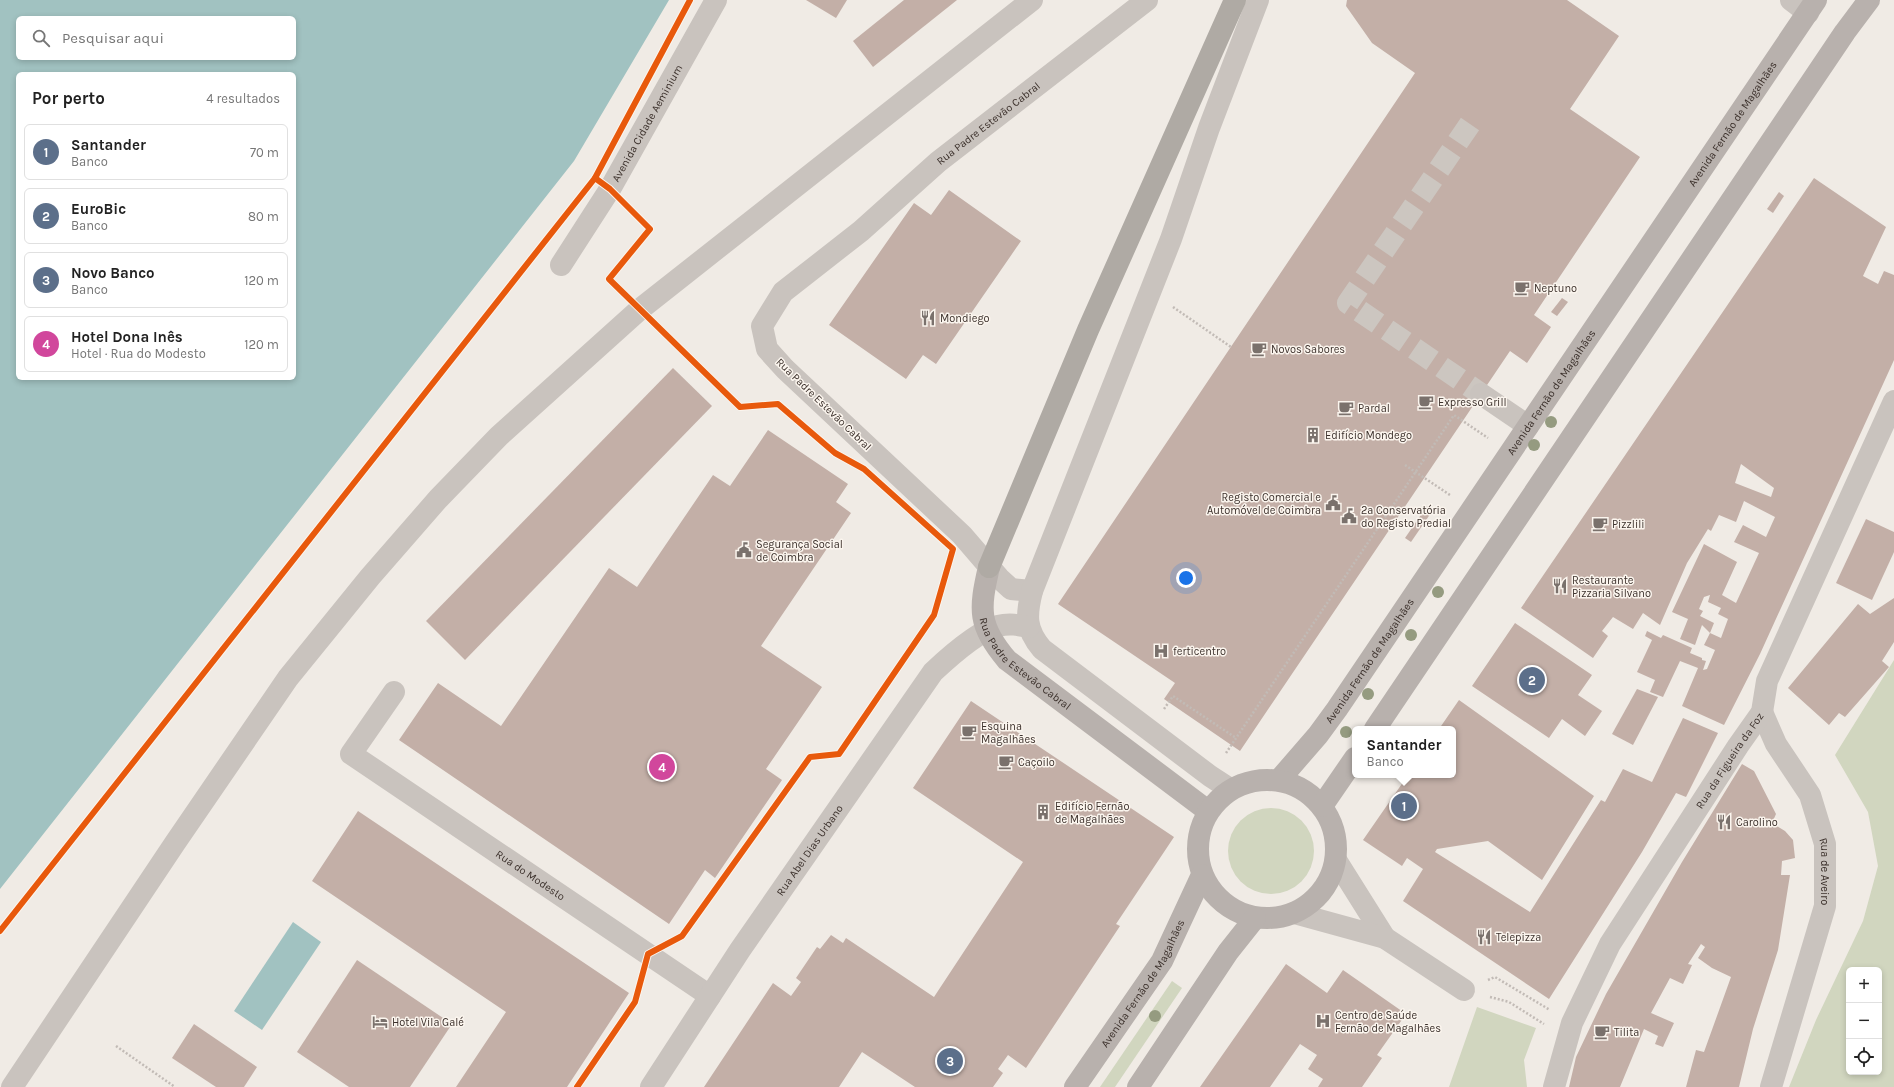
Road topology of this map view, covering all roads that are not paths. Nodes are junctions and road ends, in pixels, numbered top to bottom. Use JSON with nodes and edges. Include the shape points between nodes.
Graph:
{"nodes":[{"id":1,"x":716,"y":0,"type":"edge"},
{"id":2,"x":1032,"y":0,"type":"edge"},
{"id":3,"x":1147,"y":0,"type":"edge"},
{"id":4,"x":1235,"y":0,"type":"edge"},
{"id":5,"x":1258,"y":0,"type":"edge"},
{"id":6,"x":1869,"y":0,"type":"edge"},
{"id":7,"x":1805,"y":4,"type":"edge"},
{"id":8,"x":560,"y":265,"type":"dead end"},
{"id":9,"x":1481,"y":394,"type":"tunnel mouth"},
{"id":10,"x":1894,"y":402,"type":"edge"},
{"id":11,"x":1528,"y":426,"type":"junction"},
{"id":12,"x":990,"y":567,"type":"junction"},
{"id":13,"x":1032,"y":591,"type":"junction"},
{"id":14,"x":1029,"y":627,"type":"junction"},
{"id":15,"x":987,"y":632,"type":"junction"},
{"id":16,"x":394,"y":692,"type":"dead end"},
{"id":17,"x":1762,"y":712,"type":"junction"},
{"id":18,"x":1376,"y":726,"type":"edge"},
{"id":19,"x":1352,"y":762,"type":"edge"},
{"id":20,"x":1279,"y":780,"type":"junction"},
{"id":21,"x":1230,"y":789,"type":"junction"},
{"id":22,"x":1322,"y":806,"type":"junction"},
{"id":23,"x":1208,"y":811,"type":"junction"},
{"id":24,"x":1336,"y":860,"type":"junction"},
{"id":25,"x":1202,"y":875,"type":"junction"},
{"id":26,"x":1294,"y":913,"type":"junction"},
{"id":27,"x":1255,"y":918,"type":"junction"},
{"id":28,"x":1385,"y":938,"type":"junction"},
{"id":29,"x":1464,"y":990,"type":"road end"},
{"id":30,"x":710,"y":996,"type":"junction"},
{"id":31,"x":12,"y":1087,"type":"edge"},
{"id":32,"x":651,"y":1087,"type":"edge"},
{"id":33,"x":1075,"y":1087,"type":"edge"},
{"id":34,"x":1138,"y":1087,"type":"edge"},
{"id":35,"x":1554,"y":1087,"type":"edge"},
{"id":36,"x":1771,"y":1087,"type":"edge"}],
"edges":[{"from":1,"to":8,"type":"street","name":"Avenida Cidade Aeminium","via":[[610,190]]},
{"from":2,"to":31,"type":"street","via":[[639,310],[499,436],[438,499],[370,577],[288,678]]},
{"from":3,"to":12,"type":"street","name":"Rua Padre Estevão Cabral","via":[[938,162],[861,231],[783,292],[762,326],[768,349],[785,369],[962,535]]},
{"from":4,"to":12,"type":"highway","via":[[1088,330]]},
{"from":5,"to":13,"type":"street","name":"Rua Padre Estevão Cabral","via":[[1209,128],[1171,239]]},
{"from":6,"to":18,"type":"main road","via":[[1836,45]]},
{"from":7,"to":11,"type":"main road","name":"Avenida Fernão de Magalhães"},
{"from":9,"to":11,"type":"street"},
{"from":10,"to":17,"type":"street","name":"Rua da Figueira da Foz","via":[[1767,681]]},
{"from":11,"to":20,"type":"main road","name":"Avenida Fernão de Magalhães","via":[[1328,722]]},
{"from":12,"to":13,"type":"street","via":[[1011,589]]},
{"from":12,"to":15,"type":"main road","name":"Rua Padre Estevão Cabral","via":[[983,593],[982,616]]},
{"from":13,"to":14,"type":"street","name":"Rua Padre Estevão Cabral","via":[[1028,610]]},
{"from":14,"to":15,"type":"street","name":"Rua Abel Dias Urbano","via":[[1014,624],[998,626]]},
{"from":14,"to":21,"type":"street","name":"Rua Padre Estevão Cabral","via":[[1042,649]]},
{"from":15,"to":23,"type":"main road","name":"Rua Padre Estevão Cabral","via":[[1007,660]]},
{"from":15,"to":30,"type":"street","name":"Rua Abel Dias Urbano","via":[[958,649],[933,672]]},
{"from":16,"to":30,"type":"street","name":"Rua do Modesto","via":[[351,754]]},
{"from":17,"to":35,"type":"street","name":"Rua da Figueira da Foz","via":[[1610,944],[1572,1024]]},
{"from":17,"to":36,"type":"street","name":"Rua de Aveiro","via":[[1776,744],[1810,795],[1825,844],[1825,906]]},
{"from":19,"to":22,"type":"main road"},
{"from":20,"to":21,"type":"main road","via":[[1245,782]]},
{"from":20,"to":22,"type":"main road","via":[[1295,785],[1310,794]]},
{"from":21,"to":23,"type":"main road"},
{"from":22,"to":24,"type":"main road","via":[[1334,832]]},
{"from":23,"to":25,"type":"main road","via":[[1200,831],[1198,854]]},
{"from":24,"to":26,"type":"main road","via":[[1328,883],[1314,901]]},
{"from":24,"to":28,"type":"street"},
{"from":25,"to":27,"type":"main road","via":[[1224,903]]},
{"from":25,"to":33,"type":"main road","name":"Avenida Fernão de Magalhães","via":[[1162,960]]},
{"from":26,"to":27,"type":"main road","via":[[1275,918]]},
{"from":26,"to":28,"type":"street"},
{"from":27,"to":34,"type":"main road","via":[[1228,952]]},
{"from":28,"to":29,"type":"street"},
{"from":30,"to":32,"type":"street","name":"Rua Abel Dias Urbano"}]}
